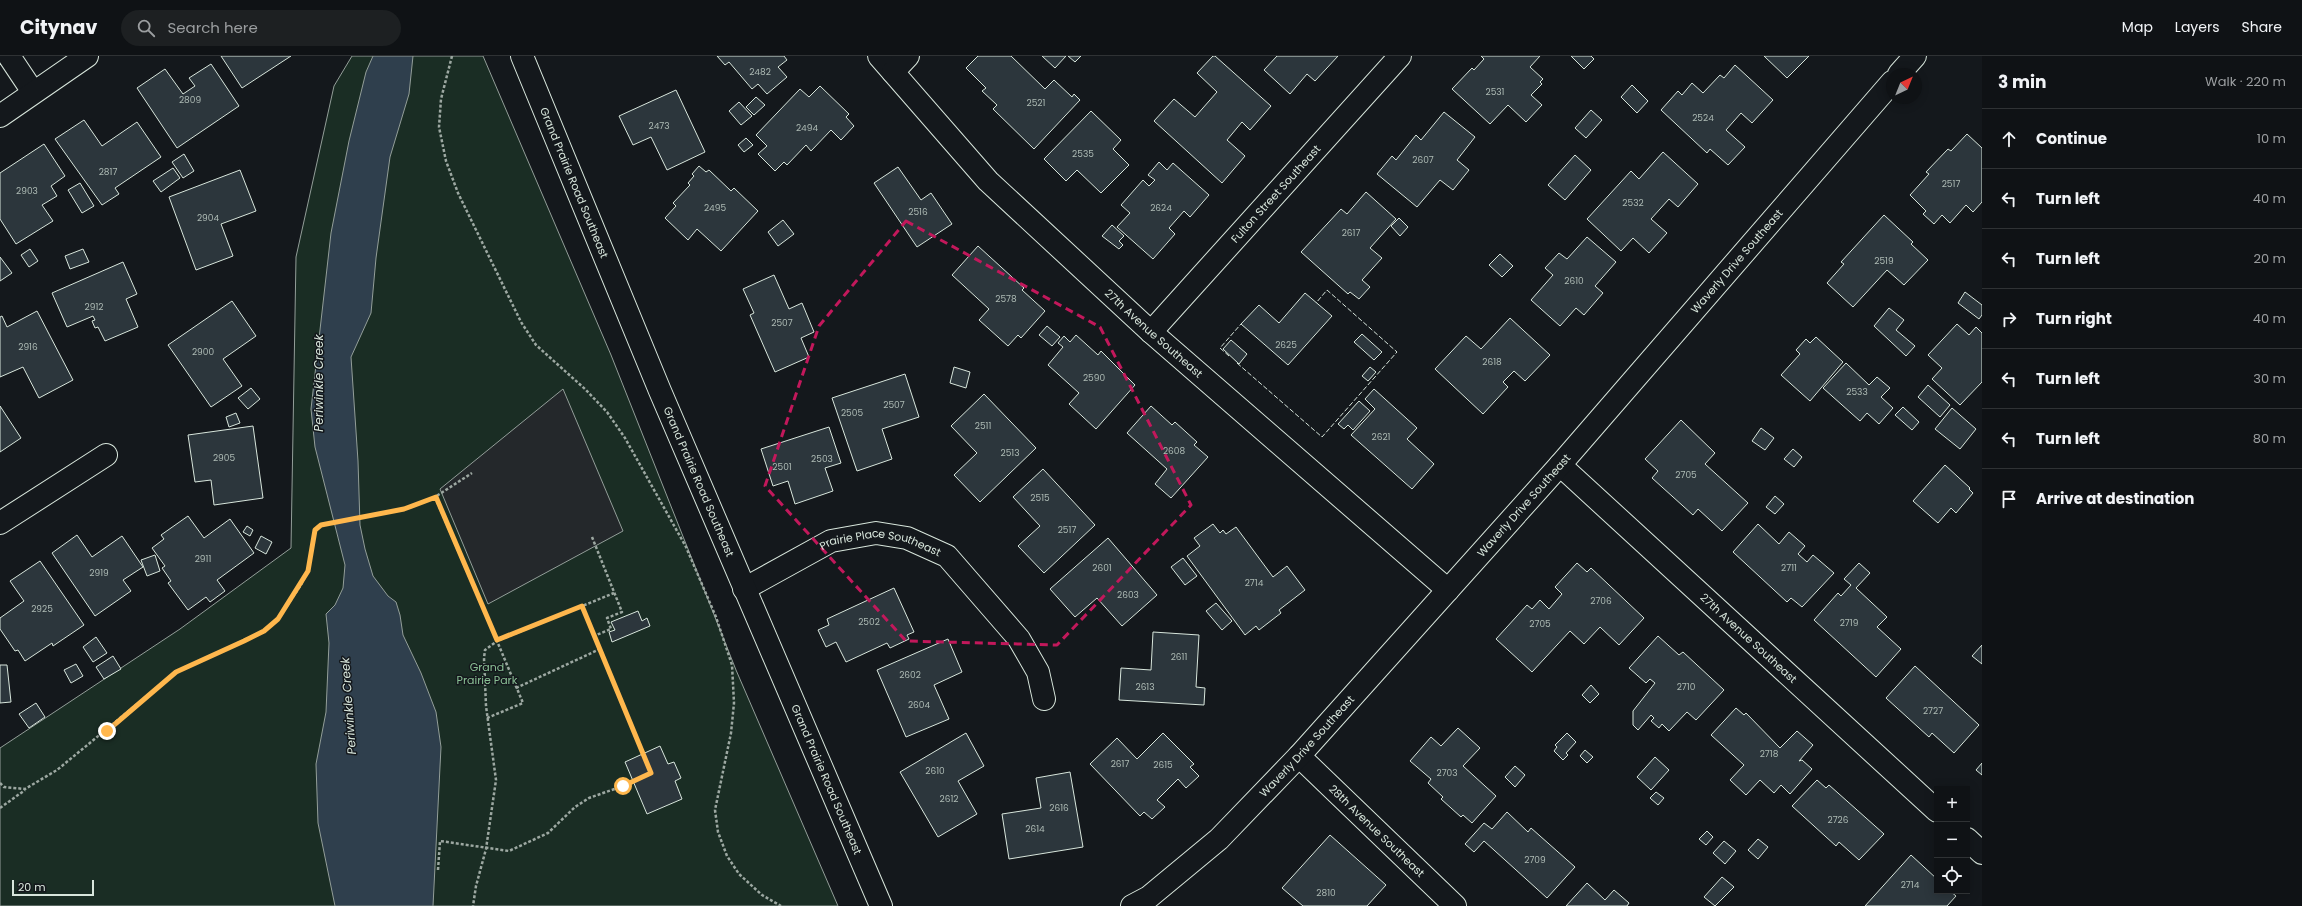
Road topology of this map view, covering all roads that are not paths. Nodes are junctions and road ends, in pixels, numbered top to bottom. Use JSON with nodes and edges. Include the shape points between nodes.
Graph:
{"nodes":[{"id":1,"x":9,"y":56,"type":"edge"},
{"id":2,"x":87,"y":56,"type":"edge"},
{"id":3,"x":522,"y":56,"type":"edge"},
{"id":4,"x":879,"y":56,"type":"edge"},
{"id":5,"x":908,"y":56,"type":"edge"},
{"id":6,"x":1400,"y":56,"type":"edge"},
{"id":7,"x":1915,"y":56,"type":"edge"},
{"id":8,"x":1904,"y":68,"type":"edge"},
{"id":9,"x":892,"y":72,"type":"junction"},
{"id":10,"x":1886,"y":89,"type":"edge"},
{"id":11,"x":33,"y":92,"type":"junction"},
{"id":12,"x":0,"y":116,"type":"edge"},
{"id":13,"x":1151,"y":332,"type":"junction"},
{"id":14,"x":106,"y":455,"type":"dead end"},
{"id":15,"x":1560,"y":465,"type":"junction"},
{"id":16,"x":0,"y":524,"type":"edge"},
{"id":17,"x":744,"y":589,"type":"junction"},
{"id":18,"x":1448,"y":590,"type":"junction"},
{"id":19,"x":1044,"y":698,"type":"dead end"},
{"id":20,"x":1299,"y":756,"type":"junction"},
{"id":21,"x":1934,"y":808,"type":"edge"},
{"id":22,"x":1970,"y":842,"type":"edge"},
{"id":23,"x":1982,"y":853,"type":"edge"},
{"id":24,"x":1447,"y":904,"type":"edge"},
{"id":25,"x":881,"y":906,"type":"edge"},
{"id":26,"x":1132,"y":906,"type":"edge"}],
"edges":[{"from":1,"to":11,"type":"street"},
{"from":2,"to":11,"type":"street"},
{"from":3,"to":17,"type":"street","name":"Grand Prairie Road Southeast"},
{"from":4,"to":9,"type":"street","name":"27th Avenue Southeast"},
{"from":5,"to":9,"type":"street"},
{"from":6,"to":13,"type":"street","name":"Fulton Street Southeast"},
{"from":7,"to":8,"type":"street"},
{"from":9,"to":13,"type":"street","name":"27th Avenue Southeast","via":[[988,181]]},
{"from":10,"to":15,"type":"street","name":"Waverly Drive Southeast"},
{"from":11,"to":12,"type":"street"},
{"from":13,"to":18,"type":"street","name":"27th Avenue Southeast"},
{"from":14,"to":16,"type":"street"},
{"from":15,"to":18,"type":"street","name":"Waverly Drive Southeast"},
{"from":15,"to":21,"type":"street","name":"27th Avenue Southeast"},
{"from":17,"to":19,"type":"street","name":"Prairie Place Southeast","via":[[831,541],[876,533],[907,538],[947,556],[1014,633],[1038,672]]},
{"from":17,"to":25,"type":"street","name":"Grand Prairie Road Southeast"},
{"from":18,"to":20,"type":"street","name":"Waverly Drive Southeast"},
{"from":20,"to":24,"type":"street","name":"28th Avenue Southeast"},
{"from":20,"to":26,"type":"street","name":"Waverly Drive Southeast","via":[[1220,839],[1149,897]]},
{"from":22,"to":23,"type":"street"}]}
